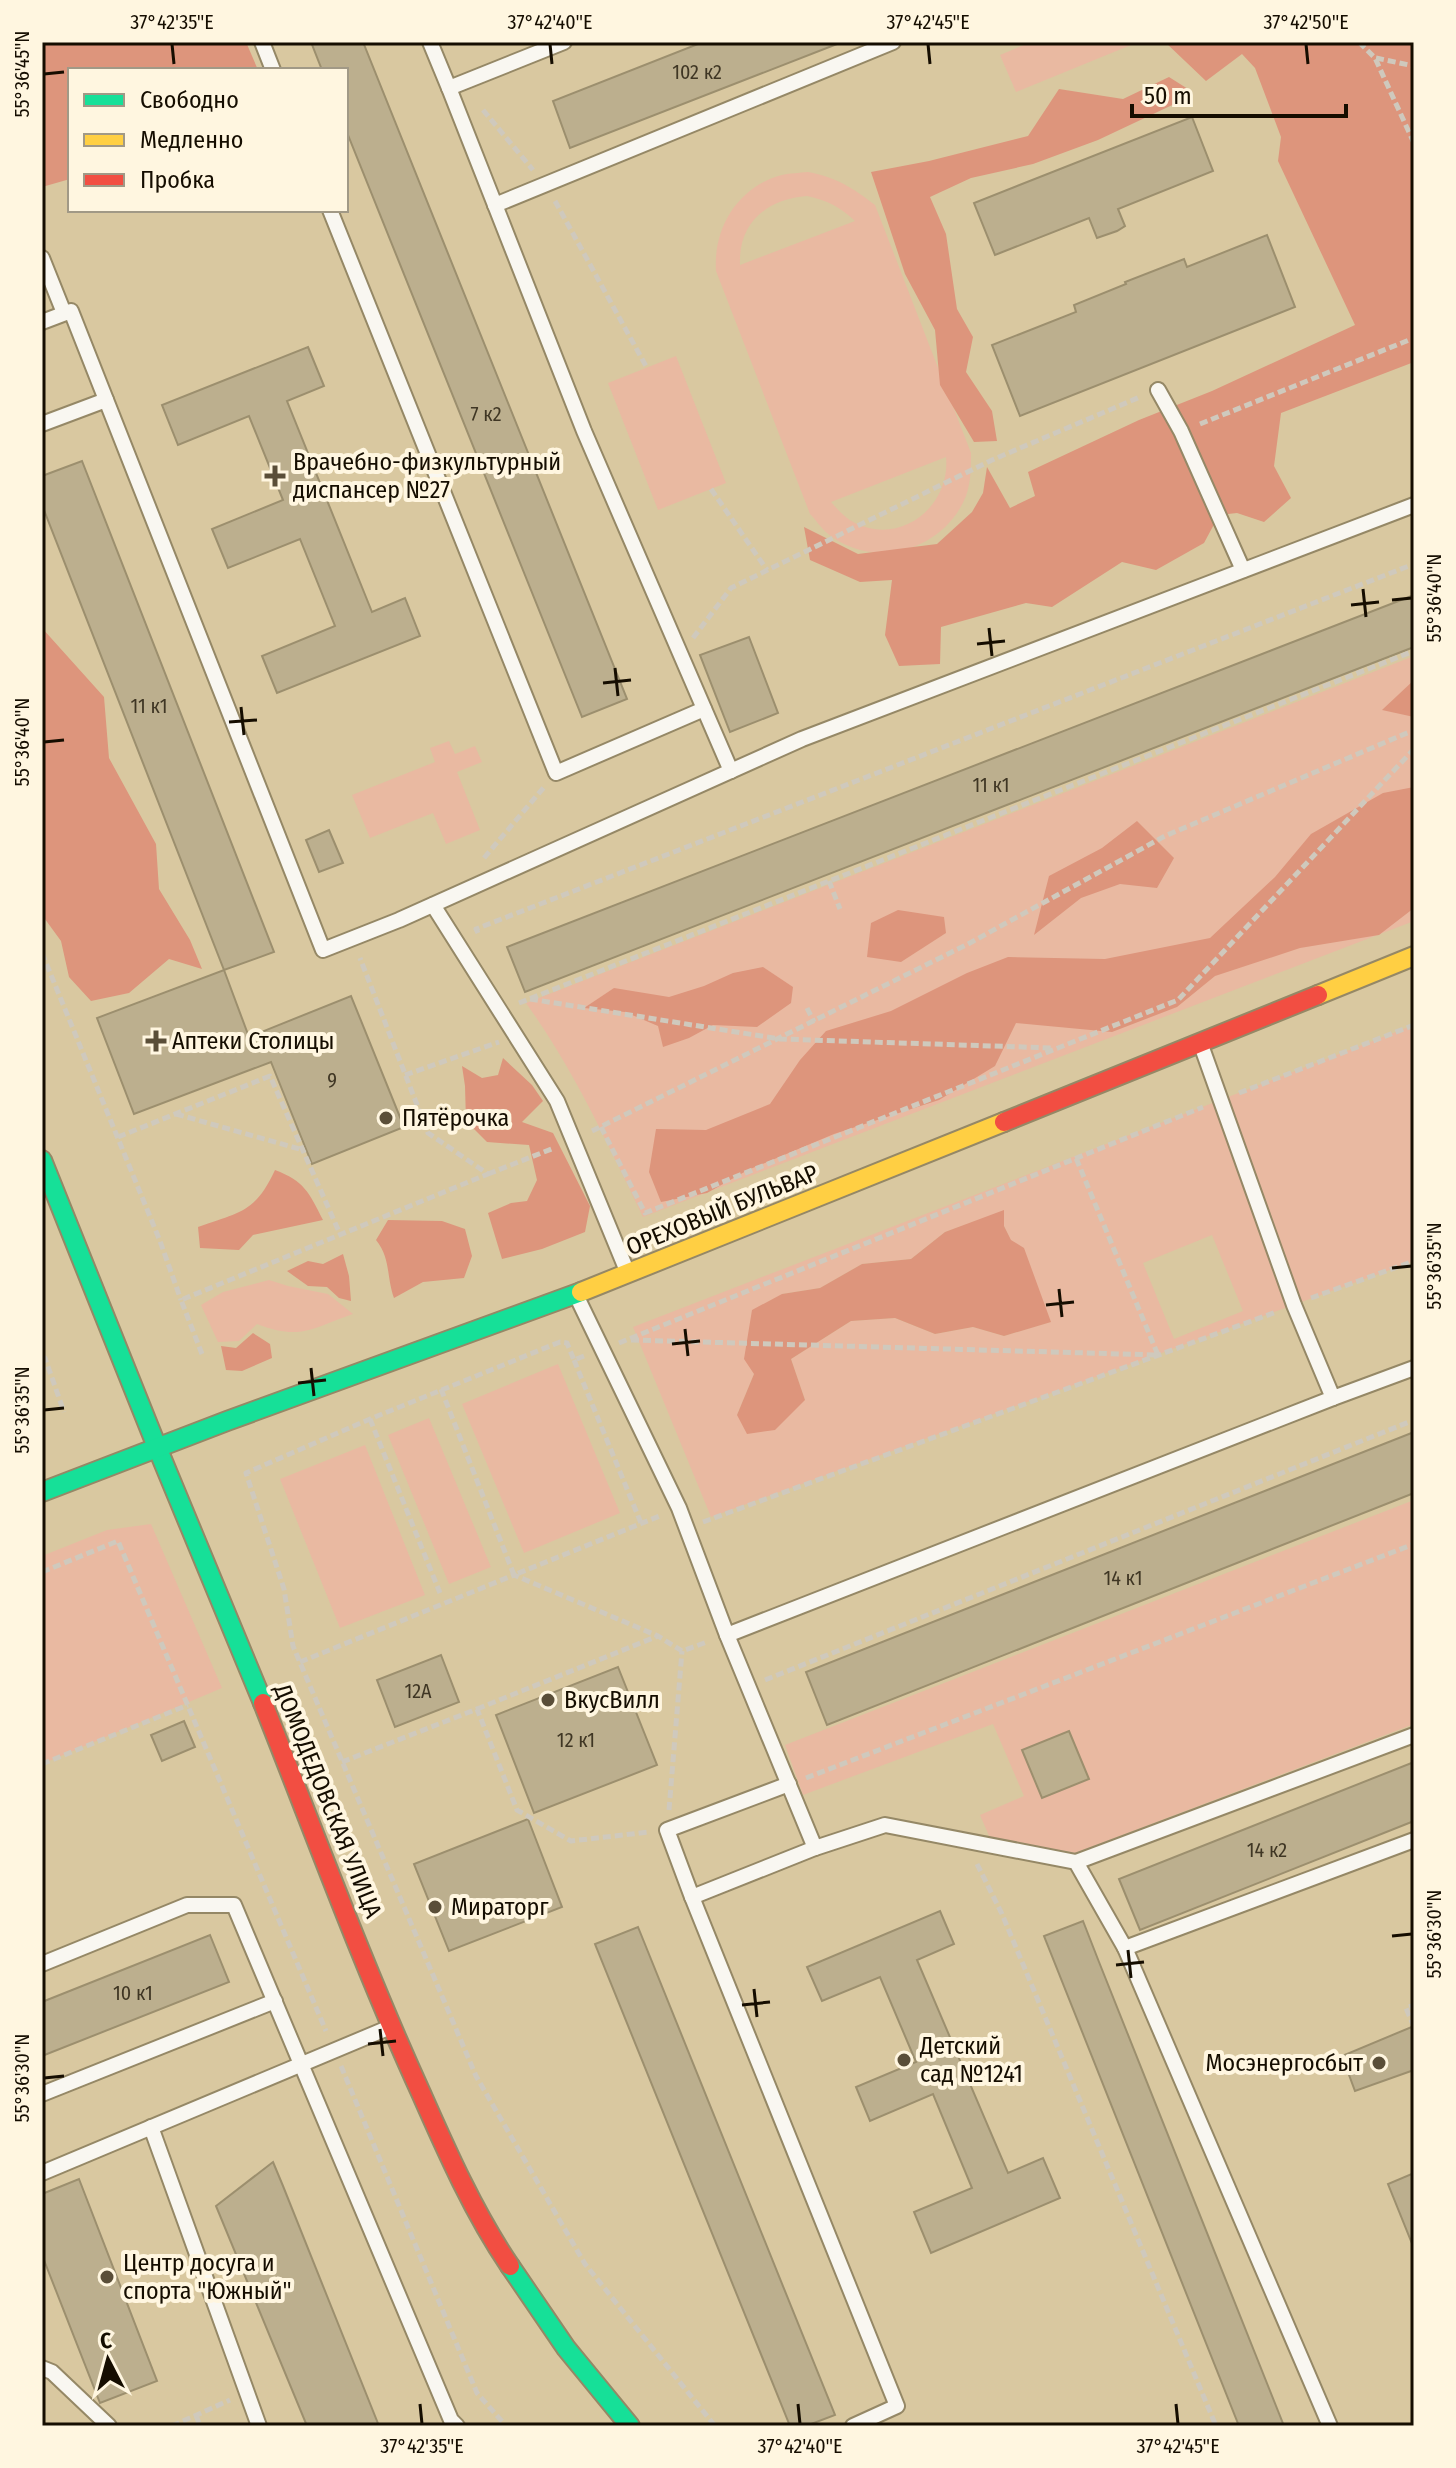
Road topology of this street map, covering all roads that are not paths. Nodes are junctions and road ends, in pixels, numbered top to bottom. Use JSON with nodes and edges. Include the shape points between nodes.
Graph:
{"nodes":[{"id":1,"x":262,"y":42,"type":"edge"},
{"id":2,"x":430,"y":42,"type":"edge"},
{"id":3,"x":564,"y":42,"type":"edge"},
{"id":4,"x":893,"y":42,"type":"edge"},
{"id":5,"x":272,"y":68,"type":"edge"},
{"id":6,"x":454,"y":86,"type":"junction"},
{"id":7,"x":495,"y":205,"type":"junction"},
{"id":8,"x":331,"y":212,"type":"edge"},
{"id":9,"x":43,"y":264,"type":"edge"},
{"id":10,"x":64,"y":313,"type":"junction"},
{"id":11,"x":42,"y":322,"type":"edge"},
{"id":12,"x":1158,"y":390,"type":"road end"},
{"id":13,"x":106,"y":400,"type":"junction"},
{"id":14,"x":42,"y":424,"type":"edge"},
{"id":15,"x":1414,"y":505,"type":"edge"},
{"id":16,"x":1243,"y":570,"type":"junction"},
{"id":17,"x":704,"y":709,"type":"junction"},
{"id":18,"x":731,"y":771,"type":"junction"},
{"id":19,"x":433,"y":905,"type":"junction"},
{"id":20,"x":1414,"y":956,"type":"edge"},
{"id":21,"x":1200,"y":1042,"type":"junction"},
{"id":22,"x":42,"y":1160,"type":"edge"},
{"id":23,"x":628,"y":1275,"type":"junction"},
{"id":24,"x":576,"y":1295,"type":"junction"},
{"id":25,"x":1414,"y":1368,"type":"edge"},
{"id":26,"x":1333,"y":1398,"type":"junction"},
{"id":27,"x":157,"y":1447,"type":"junction"},
{"id":28,"x":42,"y":1492,"type":"edge"},
{"id":29,"x":727,"y":1635,"type":"junction"},
{"id":30,"x":1414,"y":1735,"type":"edge"},
{"id":31,"x":789,"y":1784,"type":"junction"},
{"id":32,"x":1414,"y":1840,"type":"edge"},
{"id":33,"x":815,"y":1848,"type":"junction"},
{"id":34,"x":1076,"y":1862,"type":"junction"},
{"id":35,"x":692,"y":1897,"type":"junction"},
{"id":36,"x":1125,"y":1948,"type":"junction"},
{"id":37,"x":42,"y":1964,"type":"edge"},
{"id":38,"x":275,"y":2001,"type":"junction"},
{"id":39,"x":391,"y":2027,"type":"junction"},
{"id":40,"x":302,"y":2064,"type":"junction"},
{"id":41,"x":42,"y":2094,"type":"edge"},
{"id":42,"x":151,"y":2127,"type":"junction"},
{"id":43,"x":42,"y":2173,"type":"edge"},
{"id":44,"x":47,"y":2370,"type":"edge"},
{"id":45,"x":42,"y":2387,"type":"edge"},
{"id":46,"x":109,"y":2426,"type":"edge"},
{"id":47,"x":259,"y":2426,"type":"edge"},
{"id":48,"x":457,"y":2426,"type":"edge"},
{"id":49,"x":630,"y":2426,"type":"edge"},
{"id":50,"x":853,"y":2426,"type":"edge"},
{"id":51,"x":1330,"y":2426,"type":"edge"}],
"edges":[{"from":1,"to":5,"type":"lane"},
{"from":2,"to":6,"type":"lane"},
{"from":3,"to":6,"type":"lane"},
{"from":4,"to":7,"type":"lane"},
{"from":6,"to":7,"type":"lane"},
{"from":7,"to":17,"type":"lane","via":[[584,431]]},
{"from":8,"to":17,"type":"lane","via":[[556,773]]},
{"from":9,"to":10,"type":"lane"},
{"from":10,"to":11,"type":"lane"},
{"from":10,"to":13,"type":"lane","via":[[71,311]]},
{"from":12,"to":16,"type":"lane"},
{"from":13,"to":14,"type":"lane"},
{"from":13,"to":19,"type":"lane","via":[[323,950]]},
{"from":15,"to":16,"type":"lane","via":[[1311,537]]},
{"from":16,"to":18,"type":"lane","via":[[1008,655]]},
{"from":17,"to":18,"type":"lane"},
{"from":18,"to":19,"type":"lane"},
{"from":19,"to":23,"type":"lane","via":[[557,1101]]},
{"from":20,"to":21,"type":"main road","name":"ОРЕХОВЫЙ БУЛЬВАР"},
{"from":21,"to":23,"type":"main road","name":"ОРЕХОВЫЙ БУЛЬВАР"},
{"from":21,"to":26,"type":"lane"},
{"from":22,"to":27,"type":"main road","name":"ДОМОДЕДОВСКАЯ УЛИЦА"},
{"from":23,"to":24,"type":"main road","name":"ОРЕХОВЫЙ БУЛЬВАР"},
{"from":24,"to":27,"type":"main road","name":"ОРЕХОВЫЙ БУЛЬВАР"},
{"from":24,"to":29,"type":"lane","via":[[679,1508]]},
{"from":25,"to":26,"type":"lane"},
{"from":26,"to":29,"type":"lane"},
{"from":27,"to":28,"type":"main road","name":"ОРЕХОВЫЙ БУЛЬВАР"},
{"from":27,"to":39,"type":"main road","name":"ДОМОДЕДОВСКАЯ УЛИЦА"},
{"from":29,"to":31,"type":"lane"},
{"from":30,"to":34,"type":"lane"},
{"from":31,"to":33,"type":"lane"},
{"from":31,"to":35,"type":"lane","via":[[667,1830]]},
{"from":32,"to":36,"type":"lane"},
{"from":33,"to":34,"type":"lane","via":[[885,1825]]},
{"from":33,"to":35,"type":"lane"},
{"from":34,"to":36,"type":"lane"},
{"from":35,"to":50,"type":"lane","via":[[897,2406]]},
{"from":36,"to":51,"type":"lane"},
{"from":37,"to":38,"type":"lane","via":[[187,1905],[234,1905]]},
{"from":38,"to":40,"type":"lane"},
{"from":38,"to":41,"type":"lane"},
{"from":39,"to":40,"type":"lane"},
{"from":39,"to":49,"type":"main road","name":"ДОМОДЕДОВСКАЯ УЛИЦА","via":[[446,2149],[503,2256],[566,2348]]},
{"from":40,"to":42,"type":"lane"},
{"from":40,"to":48,"type":"lane"},
{"from":42,"to":43,"type":"lane"},
{"from":42,"to":47,"type":"lane"},
{"from":44,"to":45,"type":"lane"},
{"from":44,"to":46,"type":"lane"}]}
